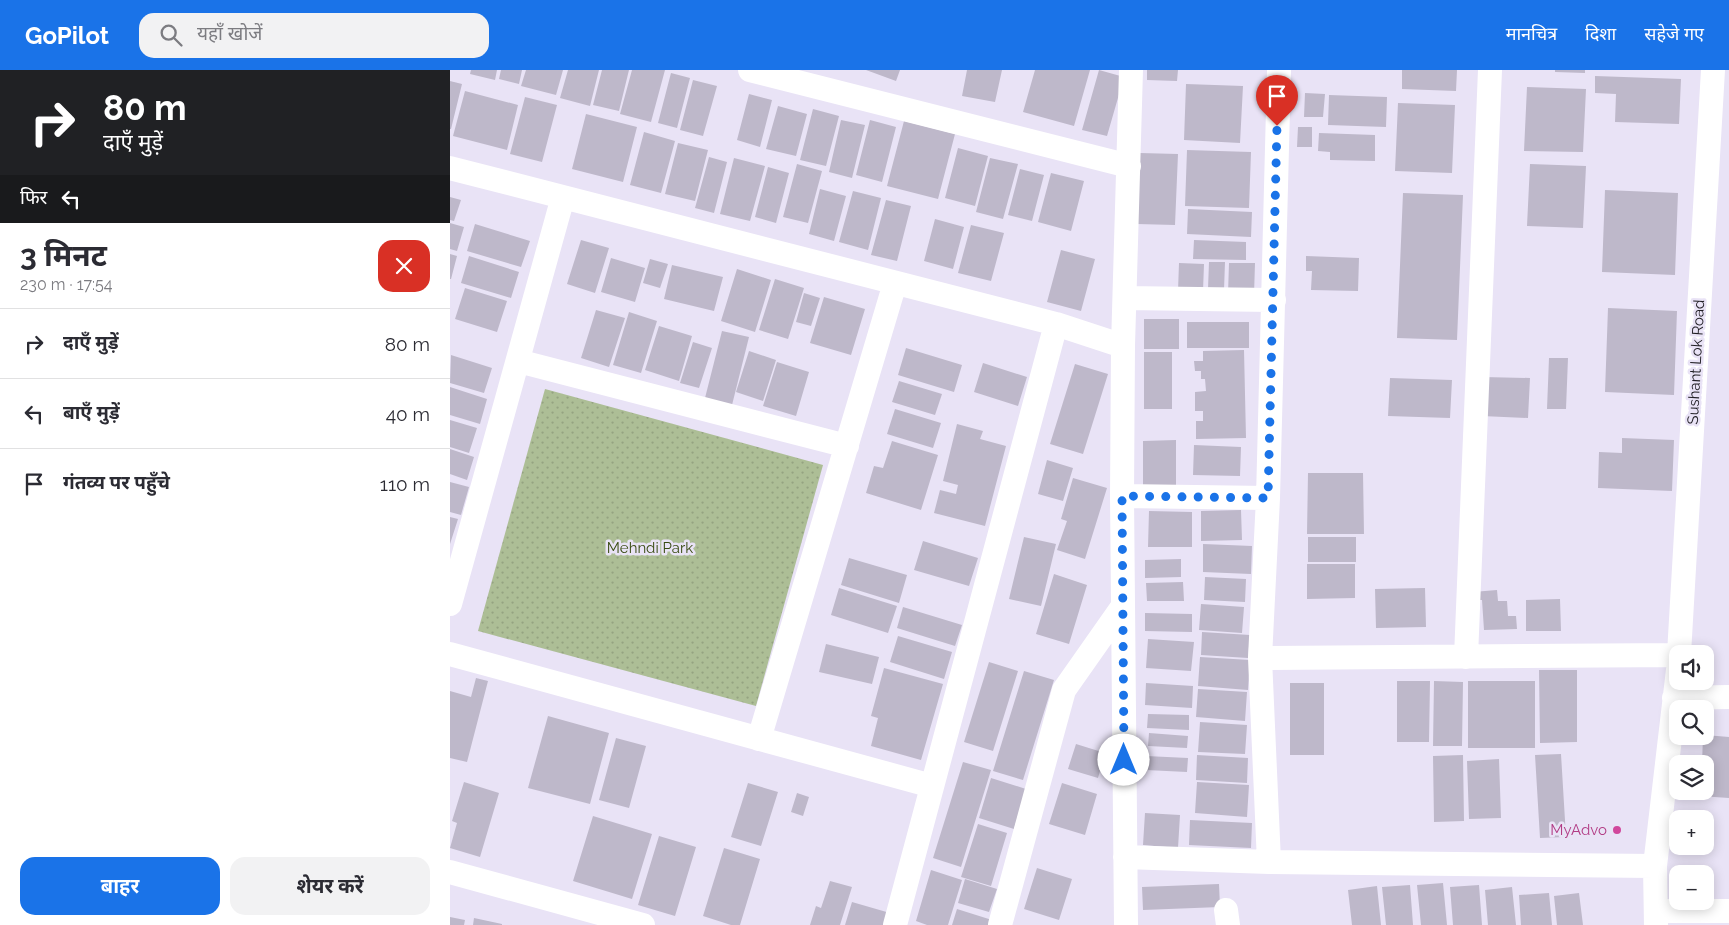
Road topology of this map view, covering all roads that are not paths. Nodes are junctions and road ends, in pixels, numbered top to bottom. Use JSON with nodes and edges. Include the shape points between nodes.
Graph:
{"nodes":[{"id":1,"x":750,"y":70,"type":"edge"},
{"id":2,"x":1130,"y":70,"type":"edge"},
{"id":3,"x":1278,"y":70,"type":"edge"},
{"id":4,"x":1490,"y":70,"type":"edge"},
{"id":5,"x":1713,"y":70,"type":"edge"},
{"id":6,"x":1129,"y":166,"type":"junction"},
{"id":7,"x":450,"y":168,"type":"edge"},
{"id":8,"x":563,"y":197,"type":"junction"},
{"id":9,"x":895,"y":283,"type":"junction"},
{"id":10,"x":1125,"y":298,"type":"junction"},
{"id":11,"x":1274,"y":300,"type":"junction"},
{"id":12,"x":1056,"y":324,"type":"junction"},
{"id":13,"x":1124,"y":346,"type":"junction"},
{"id":14,"x":518,"y":361,"type":"junction"},
{"id":15,"x":847,"y":446,"type":"junction"},
{"id":16,"x":1122,"y":496,"type":"junction"},
{"id":17,"x":1268,"y":498,"type":"junction"},
{"id":18,"x":450,"y":604,"type":"edge"},
{"id":19,"x":1124,"y":606,"type":"junction"},
{"id":20,"x":1679,"y":645,"type":"edge"},
{"id":21,"x":450,"y":654,"type":"edge"},
{"id":22,"x":1669,"y":654,"type":"edge"},
{"id":23,"x":1466,"y":657,"type":"junction"},
{"id":24,"x":1260,"y":658,"type":"junction"},
{"id":25,"x":1675,"y":690,"type":"edge"},
{"id":26,"x":1729,"y":697,"type":"edge"},
{"id":27,"x":1674,"y":698,"type":"junction"},
{"id":28,"x":759,"y":739,"type":"junction"},
{"id":29,"x":932,"y":786,"type":"junction"},
{"id":30,"x":1125,"y":857,"type":"junction"},
{"id":31,"x":1269,"y":862,"type":"junction"},
{"id":32,"x":1656,"y":866,"type":"junction"},
{"id":33,"x":450,"y":872,"type":"edge"},
{"id":34,"x":1729,"y":911,"type":"edge"},
{"id":35,"x":1656,"y":918,"type":"edge"},
{"id":36,"x":643,"y":925,"type":"edge"},
{"id":37,"x":895,"y":925,"type":"edge"},
{"id":38,"x":1000,"y":925,"type":"edge"},
{"id":39,"x":1126,"y":925,"type":"edge"}],
"edges":[{"from":1,"to":6,"type":"street"},
{"from":2,"to":6,"type":"street"},
{"from":3,"to":11,"type":"street"},
{"from":4,"to":23,"type":"street"},
{"from":5,"to":20,"type":"street","name":"Sushant Lok Road"},
{"from":6,"to":10,"type":"street"},
{"from":7,"to":8,"type":"street"},
{"from":8,"to":9,"type":"street"},
{"from":8,"to":14,"type":"street"},
{"from":9,"to":12,"type":"street"},
{"from":9,"to":15,"type":"street"},
{"from":10,"to":11,"type":"street"},
{"from":10,"to":13,"type":"street"},
{"from":11,"to":17,"type":"street"},
{"from":12,"to":13,"type":"street"},
{"from":12,"to":29,"type":"street"},
{"from":13,"to":16,"type":"street"},
{"from":14,"to":15,"type":"street"},
{"from":14,"to":18,"type":"street"},
{"from":15,"to":28,"type":"street"},
{"from":16,"to":17,"type":"street"},
{"from":16,"to":19,"type":"street"},
{"from":17,"to":24,"type":"street"},
{"from":19,"to":30,"type":"street"},
{"from":19,"to":38,"type":"street","via":[[1064,690]]},
{"from":21,"to":28,"type":"street"},
{"from":22,"to":23,"type":"street"},
{"from":23,"to":24,"type":"street"},
{"from":24,"to":31,"type":"street"},
{"from":25,"to":27,"type":"street"},
{"from":26,"to":27,"type":"street"},
{"from":27,"to":32,"type":"street"},
{"from":28,"to":29,"type":"street"},
{"from":29,"to":37,"type":"street"},
{"from":30,"to":31,"type":"street"},
{"from":30,"to":39,"type":"street"},
{"from":31,"to":32,"type":"street"},
{"from":32,"to":35,"type":"street"},
{"from":33,"to":36,"type":"street"},
{"from":34,"to":35,"type":"street"}]}
